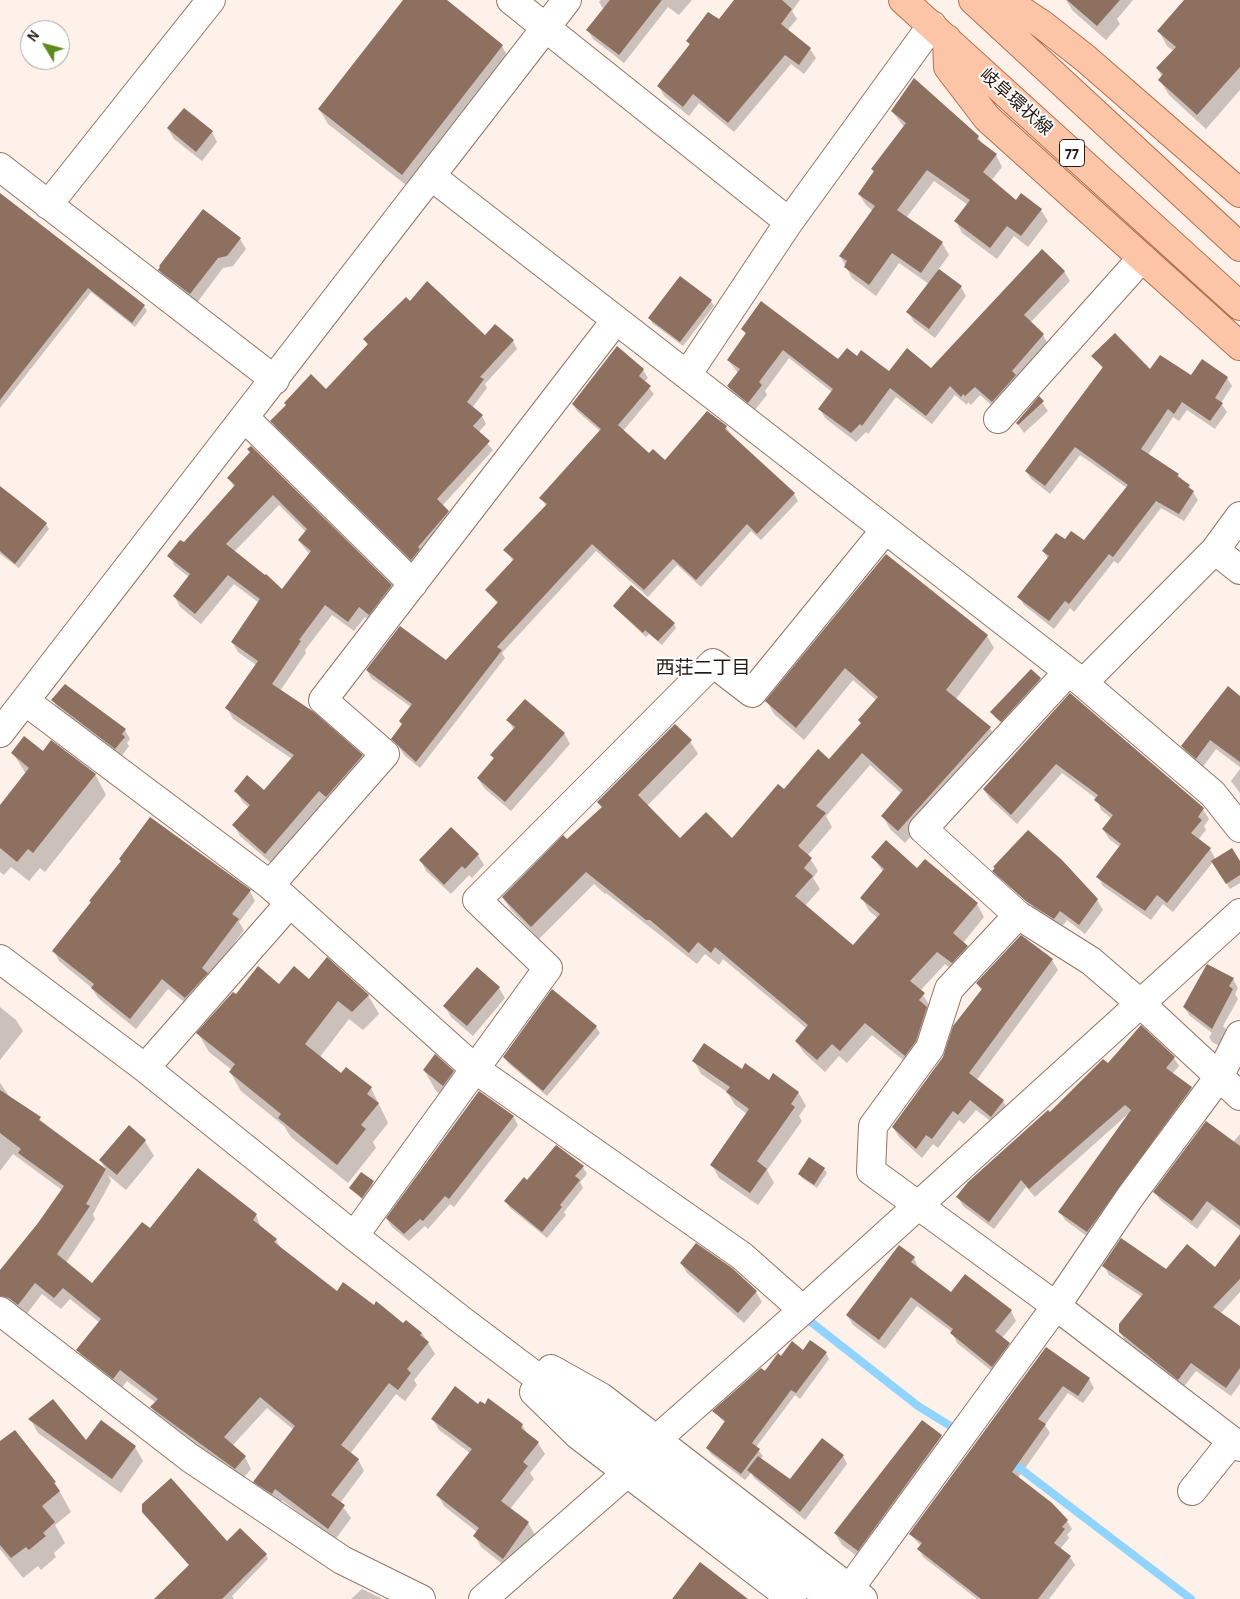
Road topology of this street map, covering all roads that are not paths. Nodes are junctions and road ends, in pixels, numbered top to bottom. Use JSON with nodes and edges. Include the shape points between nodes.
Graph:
{"nodes":[{"id":1,"x":212,"y":0,"type":"edge"},
{"id":2,"x":511,"y":0,"type":"edge"},
{"id":3,"x":567,"y":0,"type":"edge"},
{"id":4,"x":903,"y":0,"type":"edge"},
{"id":5,"x":975,"y":2,"type":"edge"},
{"id":6,"x":545,"y":27,"type":"junction"},
{"id":7,"x":939,"y":32,"type":"junction"},
{"id":8,"x":0,"y":168,"type":"edge"},
{"id":9,"x":431,"y":176,"type":"junction"},
{"id":10,"x":1240,"y":193,"type":"edge"},
{"id":11,"x":48,"y":205,"type":"junction"},
{"id":12,"x":789,"y":222,"type":"junction"},
{"id":13,"x":1240,"y":247,"type":"edge"},
{"id":14,"x":1142,"y":258,"type":"junction"},
{"id":15,"x":1240,"y":306,"type":"edge"},
{"id":16,"x":616,"y":320,"type":"junction"},
{"id":17,"x":1240,"y":346,"type":"edge"},
{"id":18,"x":687,"y":375,"type":"junction"},
{"id":19,"x":275,"y":380,"type":"junction"},
{"id":20,"x":245,"y":418,"type":"junction"},
{"id":21,"x":998,"y":419,"type":"dead end"},
{"id":22,"x":1240,"y":516,"type":"edge"},
{"id":23,"x":885,"y":530,"type":"junction"},
{"id":24,"x":1215,"y":550,"type":"junction"},
{"id":25,"x":1240,"y":570,"type":"edge"},
{"id":26,"x":413,"y":584,"type":"junction"},
{"id":27,"x":1076,"y":678,"type":"junction"},
{"id":28,"x":26,"y":701,"type":"junction"},
{"id":29,"x":0,"y":733,"type":"edge"},
{"id":30,"x":1240,"y":828,"type":"edge"},
{"id":31,"x":270,"y":885,"type":"junction"},
{"id":32,"x":290,"y":903,"type":"junction"},
{"id":33,"x":1240,"y":912,"type":"edge"},
{"id":34,"x":1018,"y":915,"type":"junction"},
{"id":35,"x":0,"y":959,"type":"edge"},
{"id":36,"x":1141,"y":1004,"type":"junction"},
{"id":37,"x":1240,"y":1035,"type":"edge"},
{"id":38,"x":146,"y":1068,"type":"junction"},
{"id":39,"x":475,"y":1069,"type":"junction"},
{"id":40,"x":1219,"y":1077,"type":"junction"},
{"id":41,"x":1240,"y":1096,"type":"edge"},
{"id":42,"x":918,"y":1206,"type":"junction"},
{"id":43,"x":354,"y":1236,"type":"junction"},
{"id":44,"x":1056,"y":1306,"type":"junction"},
{"id":45,"x":0,"y":1310,"type":"edge"},
{"id":46,"x":803,"y":1310,"type":"junction"},
{"id":47,"x":460,"y":1319,"type":"junction"},
{"id":48,"x":656,"y":1440,"type":"junction"},
{"id":49,"x":1236,"y":1444,"type":"edge"},
{"id":50,"x":627,"y":1473,"type":"junction"},
{"id":51,"x":1192,"y":1491,"type":"dead end"},
{"id":52,"x":846,"y":1596,"type":"edge"},
{"id":53,"x":421,"y":1599,"type":"edge"},
{"id":54,"x":483,"y":1599,"type":"edge"},
{"id":55,"x":792,"y":1599,"type":"edge"}],
"edges":[{"from":1,"to":11,"type":"street"},
{"from":2,"to":6,"type":"street"},
{"from":3,"to":6,"type":"street"},
{"from":4,"to":7,"type":"main road","name":"岐阜環状線","number":"77"},
{"from":5,"to":10,"type":"main road","via":[[1016,7],[1044,25]]},
{"from":5,"to":13,"type":"main road","number":"77"},
{"from":6,"to":9,"type":"street"},
{"from":6,"to":12,"type":"street"},
{"from":7,"to":12,"type":"street"},
{"from":7,"to":14,"type":"main road","via":[[948,67],[987,118]]},
{"from":7,"to":15,"type":"main road","name":"岐阜環状線","number":"77"},
{"from":8,"to":11,"type":"street"},
{"from":9,"to":16,"type":"street"},
{"from":9,"to":19,"type":"street"},
{"from":11,"to":19,"type":"street"},
{"from":12,"to":18,"type":"street"},
{"from":14,"to":17,"type":"main road"},
{"from":14,"to":21,"type":"street"},
{"from":16,"to":18,"type":"street"},
{"from":16,"to":26,"type":"street"},
{"from":18,"to":23,"type":"street"},
{"from":19,"to":20,"type":"street"},
{"from":20,"to":26,"type":"street"},
{"from":20,"to":28,"type":"street"},
{"from":22,"to":24,"type":"street"},
{"from":23,"to":27,"type":"street"},
{"from":23,"to":39,"type":"street","via":[[752,693],[713,663],[477,900],[548,968]]},
{"from":24,"to":25,"type":"street"},
{"from":24,"to":27,"type":"street"},
{"from":26,"to":31,"type":"street","via":[[323,700],[385,754]]},
{"from":27,"to":30,"type":"street","via":[[1214,794]]},
{"from":27,"to":34,"type":"street","via":[[923,829]]},
{"from":28,"to":29,"type":"street"},
{"from":28,"to":31,"type":"street"},
{"from":31,"to":32,"type":"street"},
{"from":32,"to":38,"type":"street"},
{"from":32,"to":39,"type":"street"},
{"from":33,"to":36,"type":"street"},
{"from":34,"to":36,"type":"street","via":[[1091,961]]},
{"from":34,"to":42,"type":"street","via":[[949,989],[930,1048],[873,1126],[871,1171]]},
{"from":35,"to":38,"type":"street"},
{"from":36,"to":40,"type":"street"},
{"from":36,"to":42,"type":"street"},
{"from":37,"to":40,"type":"street"},
{"from":38,"to":43,"type":"street"},
{"from":39,"to":43,"type":"street"},
{"from":39,"to":46,"type":"street","via":[[742,1256]]},
{"from":40,"to":41,"type":"street"},
{"from":40,"to":44,"type":"street","via":[[1130,1197]]},
{"from":42,"to":44,"type":"street"},
{"from":42,"to":46,"type":"street"},
{"from":43,"to":47,"type":"street"},
{"from":44,"to":49,"type":"street"},
{"from":44,"to":52,"type":"street"},
{"from":45,"to":53,"type":"street","via":[[190,1458],[342,1560]]},
{"from":46,"to":48,"type":"street"},
{"from":47,"to":48,"type":"street","via":[[601,1397]]},
{"from":47,"to":50,"type":"street","via":[[578,1435]]},
{"from":47,"to":52,"type":"street","via":[[600,1423]]},
{"from":48,"to":52,"type":"street"},
{"from":49,"to":51,"type":"street"},
{"from":50,"to":54,"type":"street"},
{"from":50,"to":55,"type":"street"}]}
